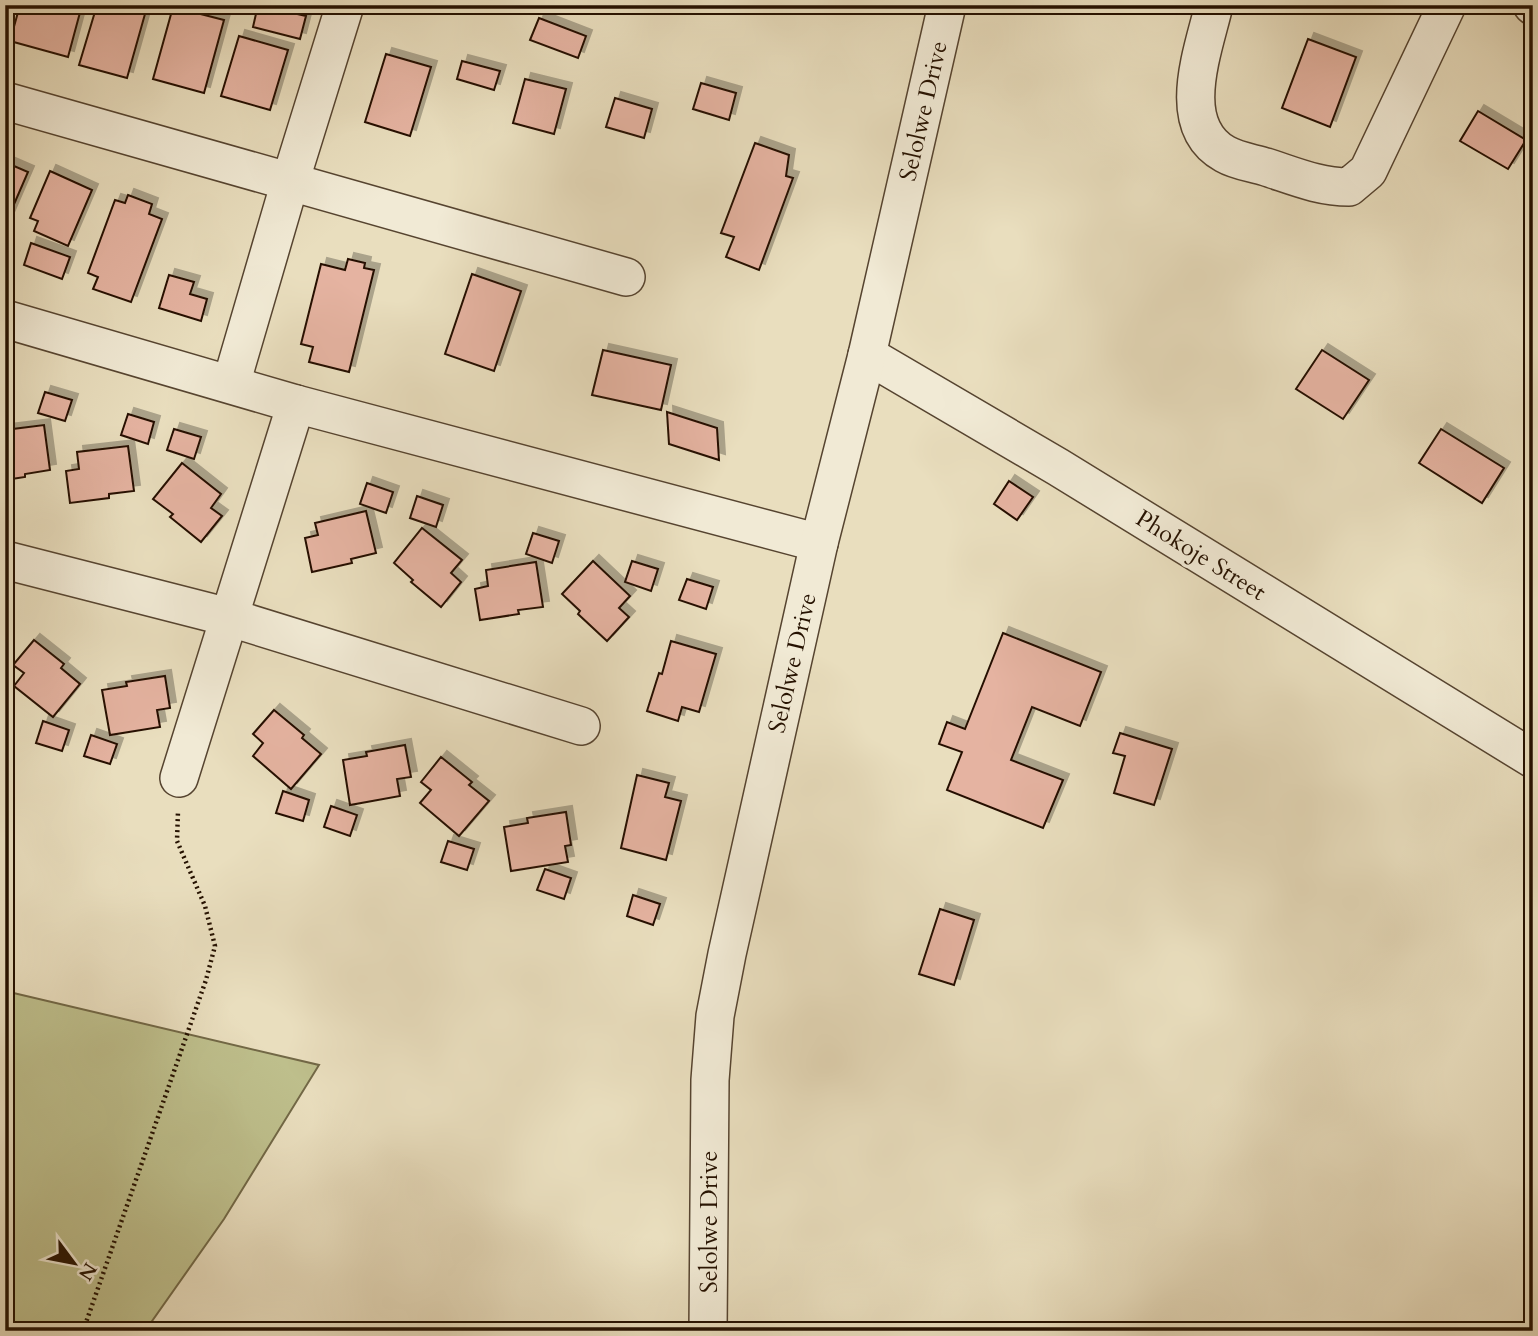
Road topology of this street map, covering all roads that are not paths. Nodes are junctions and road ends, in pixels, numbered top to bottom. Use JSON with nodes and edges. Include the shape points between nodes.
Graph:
{"nodes":[{"id":1,"x":345,"y":5,"type":"edge"},
{"id":2,"x":947,"y":5,"type":"edge"},
{"id":3,"x":1214,"y":5,"type":"edge"},
{"id":4,"x":1447,"y":5,"type":"edge"},
{"id":5,"x":5,"y":101,"type":"edge"},
{"id":6,"x":290,"y":182,"type":"junction"},
{"id":7,"x":626,"y":277,"type":"dead end"},
{"id":8,"x":5,"y":319,"type":"edge"},
{"id":9,"x":867,"y":355,"type":"junction"},
{"id":10,"x":231,"y":384,"type":"junction"},
{"id":11,"x":296,"y":404,"type":"junction"},
{"id":12,"x":819,"y":543,"type":"junction"},
{"id":13,"x":5,"y":560,"type":"edge"},
{"id":14,"x":228,"y":617,"type":"junction"},
{"id":15,"x":581,"y":726,"type":"dead end"},
{"id":16,"x":1533,"y":759,"type":"edge"},
{"id":17,"x":179,"y":778,"type":"road end"},
{"id":18,"x":708,"y":1331,"type":"edge"}],
"edges":[{"from":1,"to":6,"type":"street"},
{"from":2,"to":9,"type":"street","name":"Selolwe Drive"},
{"from":3,"to":4,"type":"street","via":[[1195,91],[1197,120],[1208,139],[1224,154],[1326,187],[1349,187],[1368,171]]},
{"from":5,"to":6,"type":"street"},
{"from":6,"to":7,"type":"street"},
{"from":6,"to":10,"type":"street"},
{"from":8,"to":10,"type":"street"},
{"from":9,"to":12,"type":"street","name":"Selolwe Drive"},
{"from":9,"to":16,"type":"street","name":"Phokoje Street","via":[[1059,467]]},
{"from":10,"to":11,"type":"street"},
{"from":11,"to":12,"type":"street"},
{"from":11,"to":14,"type":"street"},
{"from":12,"to":18,"type":"street","name":"Selolwe Drive","via":[[715,1016],[710,1080]]},
{"from":13,"to":14,"type":"street"},
{"from":14,"to":15,"type":"street"},
{"from":14,"to":17,"type":"street"}]}
